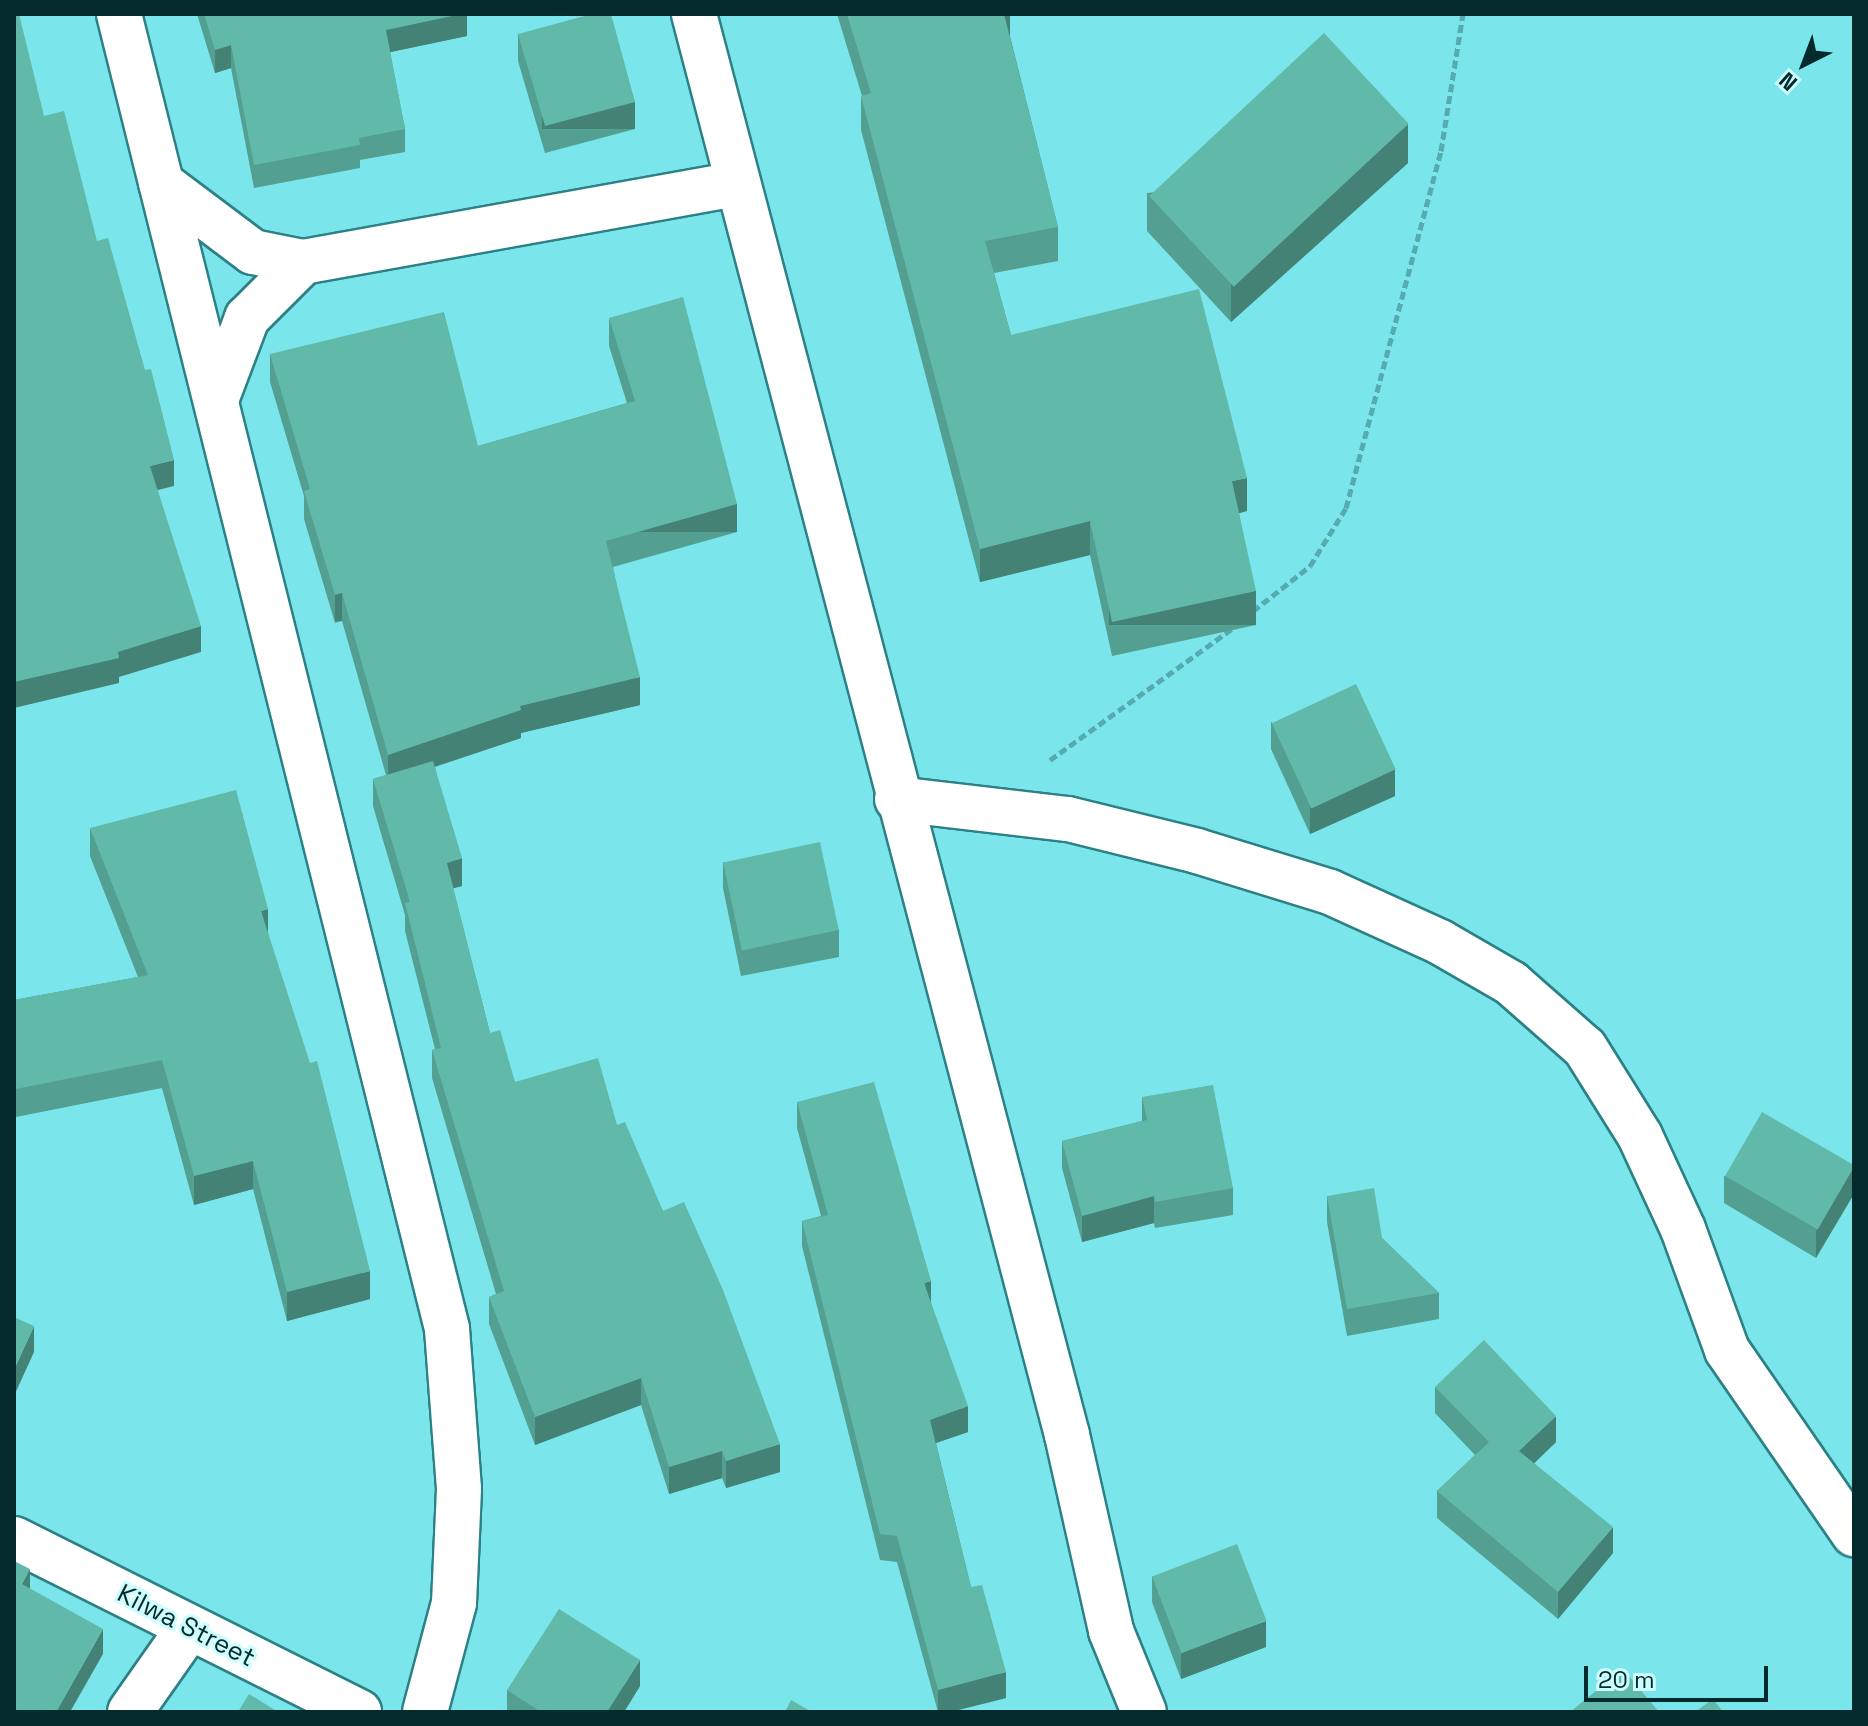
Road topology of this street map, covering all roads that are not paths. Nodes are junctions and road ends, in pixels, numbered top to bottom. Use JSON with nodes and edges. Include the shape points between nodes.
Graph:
{"nodes":[{"id":1,"x":119,"y":14,"type":"edge"},
{"id":2,"x":694,"y":14,"type":"edge"},
{"id":3,"x":161,"y":183,"type":"junction"},
{"id":4,"x":736,"y":184,"type":"junction"},
{"id":5,"x":303,"y":262,"type":"junction"},
{"id":6,"x":216,"y":400,"type":"junction"},
{"id":7,"x":897,"y":799,"type":"junction"},
{"id":8,"x":1854,"y":1534,"type":"edge"},
{"id":9,"x":14,"y":1539,"type":"edge"},
{"id":10,"x":189,"y":1628,"type":"junction"},
{"id":11,"x":130,"y":1712,"type":"edge"},
{"id":12,"x":359,"y":1712,"type":"edge"},
{"id":13,"x":425,"y":1712,"type":"edge"},
{"id":14,"x":1144,"y":1712,"type":"edge"}],
"edges":[{"from":1,"to":3,"type":"street"},
{"from":2,"to":4,"type":"street"},
{"from":3,"to":5,"type":"street","via":[[253,252]]},
{"from":3,"to":6,"type":"street"},
{"from":4,"to":5,"type":"street"},
{"from":4,"to":7,"type":"street"},
{"from":5,"to":6,"type":"street","via":[[247,318]]},
{"from":6,"to":13,"type":"street","via":[[447,1329],[459,1489],[454,1603]]},
{"from":7,"to":8,"type":"street","via":[[1068,819],[1330,892],[1440,942],[1511,983],[1585,1048],[1640,1136],[1683,1229],[1727,1350]]},
{"from":7,"to":14,"type":"street","via":[[1063,1420],[1111,1631]]},
{"from":9,"to":10,"type":"street","name":"Kilwa Street"},
{"from":10,"to":11,"type":"street"},
{"from":10,"to":12,"type":"street","name":"Kilwa Street"}]}
